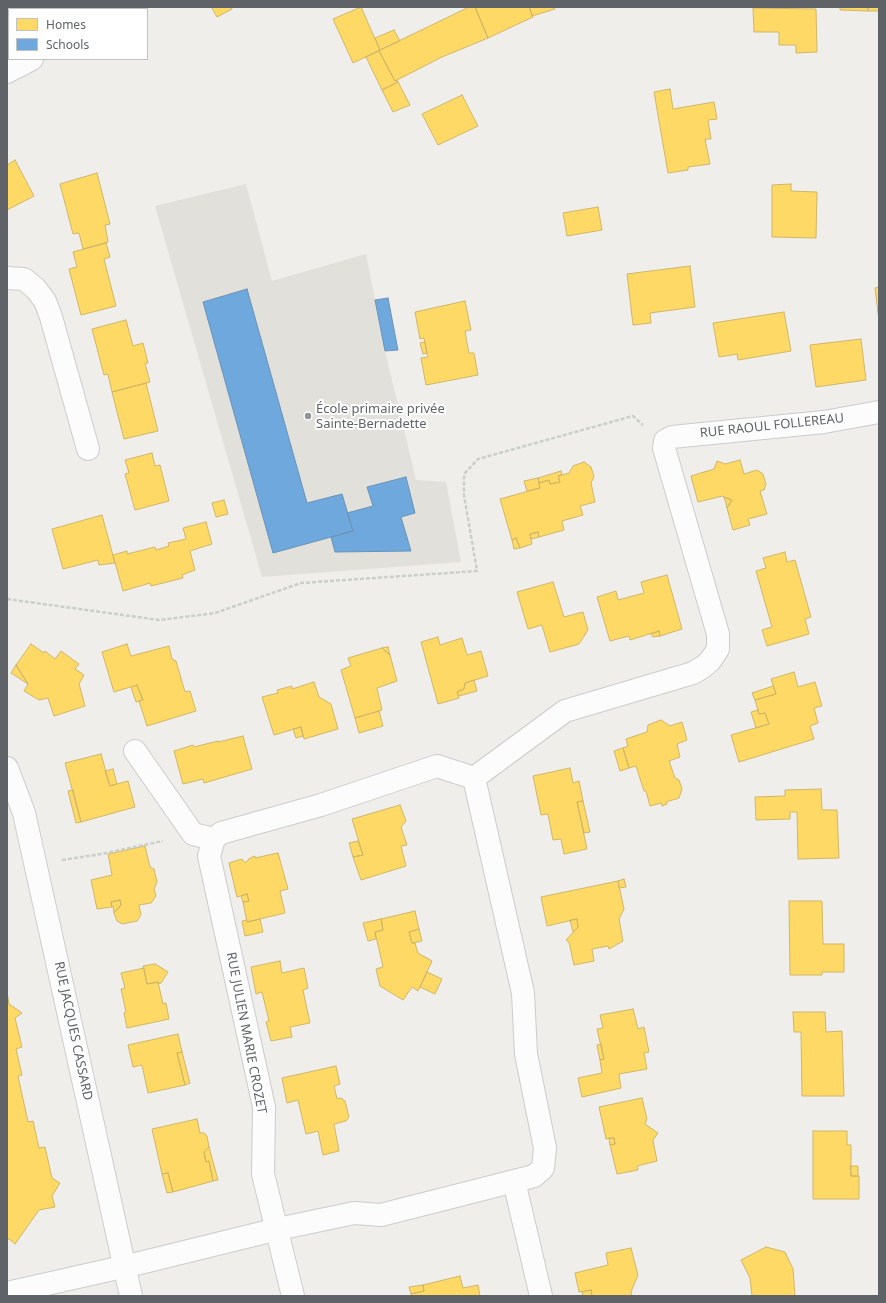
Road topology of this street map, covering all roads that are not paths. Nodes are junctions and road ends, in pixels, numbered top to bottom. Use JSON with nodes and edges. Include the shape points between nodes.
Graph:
{"nodes":[{"id":1,"x":30,"y":60,"type":"edge"},
{"id":2,"x":7,"y":72,"type":"edge"},
{"id":3,"x":7,"y":278,"type":"edge"},
{"id":4,"x":879,"y":412,"type":"edge"},
{"id":5,"x":88,"y":449,"type":"dead end"},
{"id":6,"x":135,"y":751,"type":"dead end"},
{"id":7,"x":7,"y":768,"type":"edge"},
{"id":8,"x":474,"y":778,"type":"junction"},
{"id":9,"x":214,"y":839,"type":"junction"},
{"id":10,"x":514,"y":1182,"type":"junction"},
{"id":11,"x":278,"y":1229,"type":"junction"},
{"id":12,"x":124,"y":1267,"type":"junction"},
{"id":13,"x":7,"y":1292,"type":"edge"},
{"id":14,"x":130,"y":1296,"type":"edge"},
{"id":15,"x":293,"y":1296,"type":"edge"},
{"id":16,"x":541,"y":1296,"type":"edge"}],
"edges":[{"from":1,"to":2,"type":"street"},
{"from":3,"to":5,"type":"street","via":[[24,279],[45,301]]},
{"from":4,"to":8,"type":"street","name":"RUE RAOUL FOLLEREAU","via":[[824,422],[672,437],[665,441],[664,448],[718,634],[718,649],[710,661],[693,673],[565,711]]},
{"from":6,"to":9,"type":"street","via":[[193,834]]},
{"from":7,"to":12,"type":"street","name":"RUE JACQUES CASSARD","via":[[24,813]]},
{"from":8,"to":9,"type":"street","via":[[437,766],[321,805],[221,833]]},
{"from":8,"to":10,"type":"street","via":[[523,993],[526,1054],[545,1148],[543,1168],[534,1176]]},
{"from":9,"to":11,"type":"street","name":"RUE JULIEN MARIE CROZET","via":[[209,856],[264,1107],[263,1174]]},
{"from":10,"to":11,"type":"street","via":[[382,1215],[354,1214]]},
{"from":10,"to":16,"type":"street"},
{"from":11,"to":12,"type":"street"},
{"from":11,"to":15,"type":"street","name":"RUE JULIEN MARIE CROZET"},
{"from":12,"to":13,"type":"street"},
{"from":12,"to":14,"type":"street","name":"RUE JACQUES CASSARD"}]}
